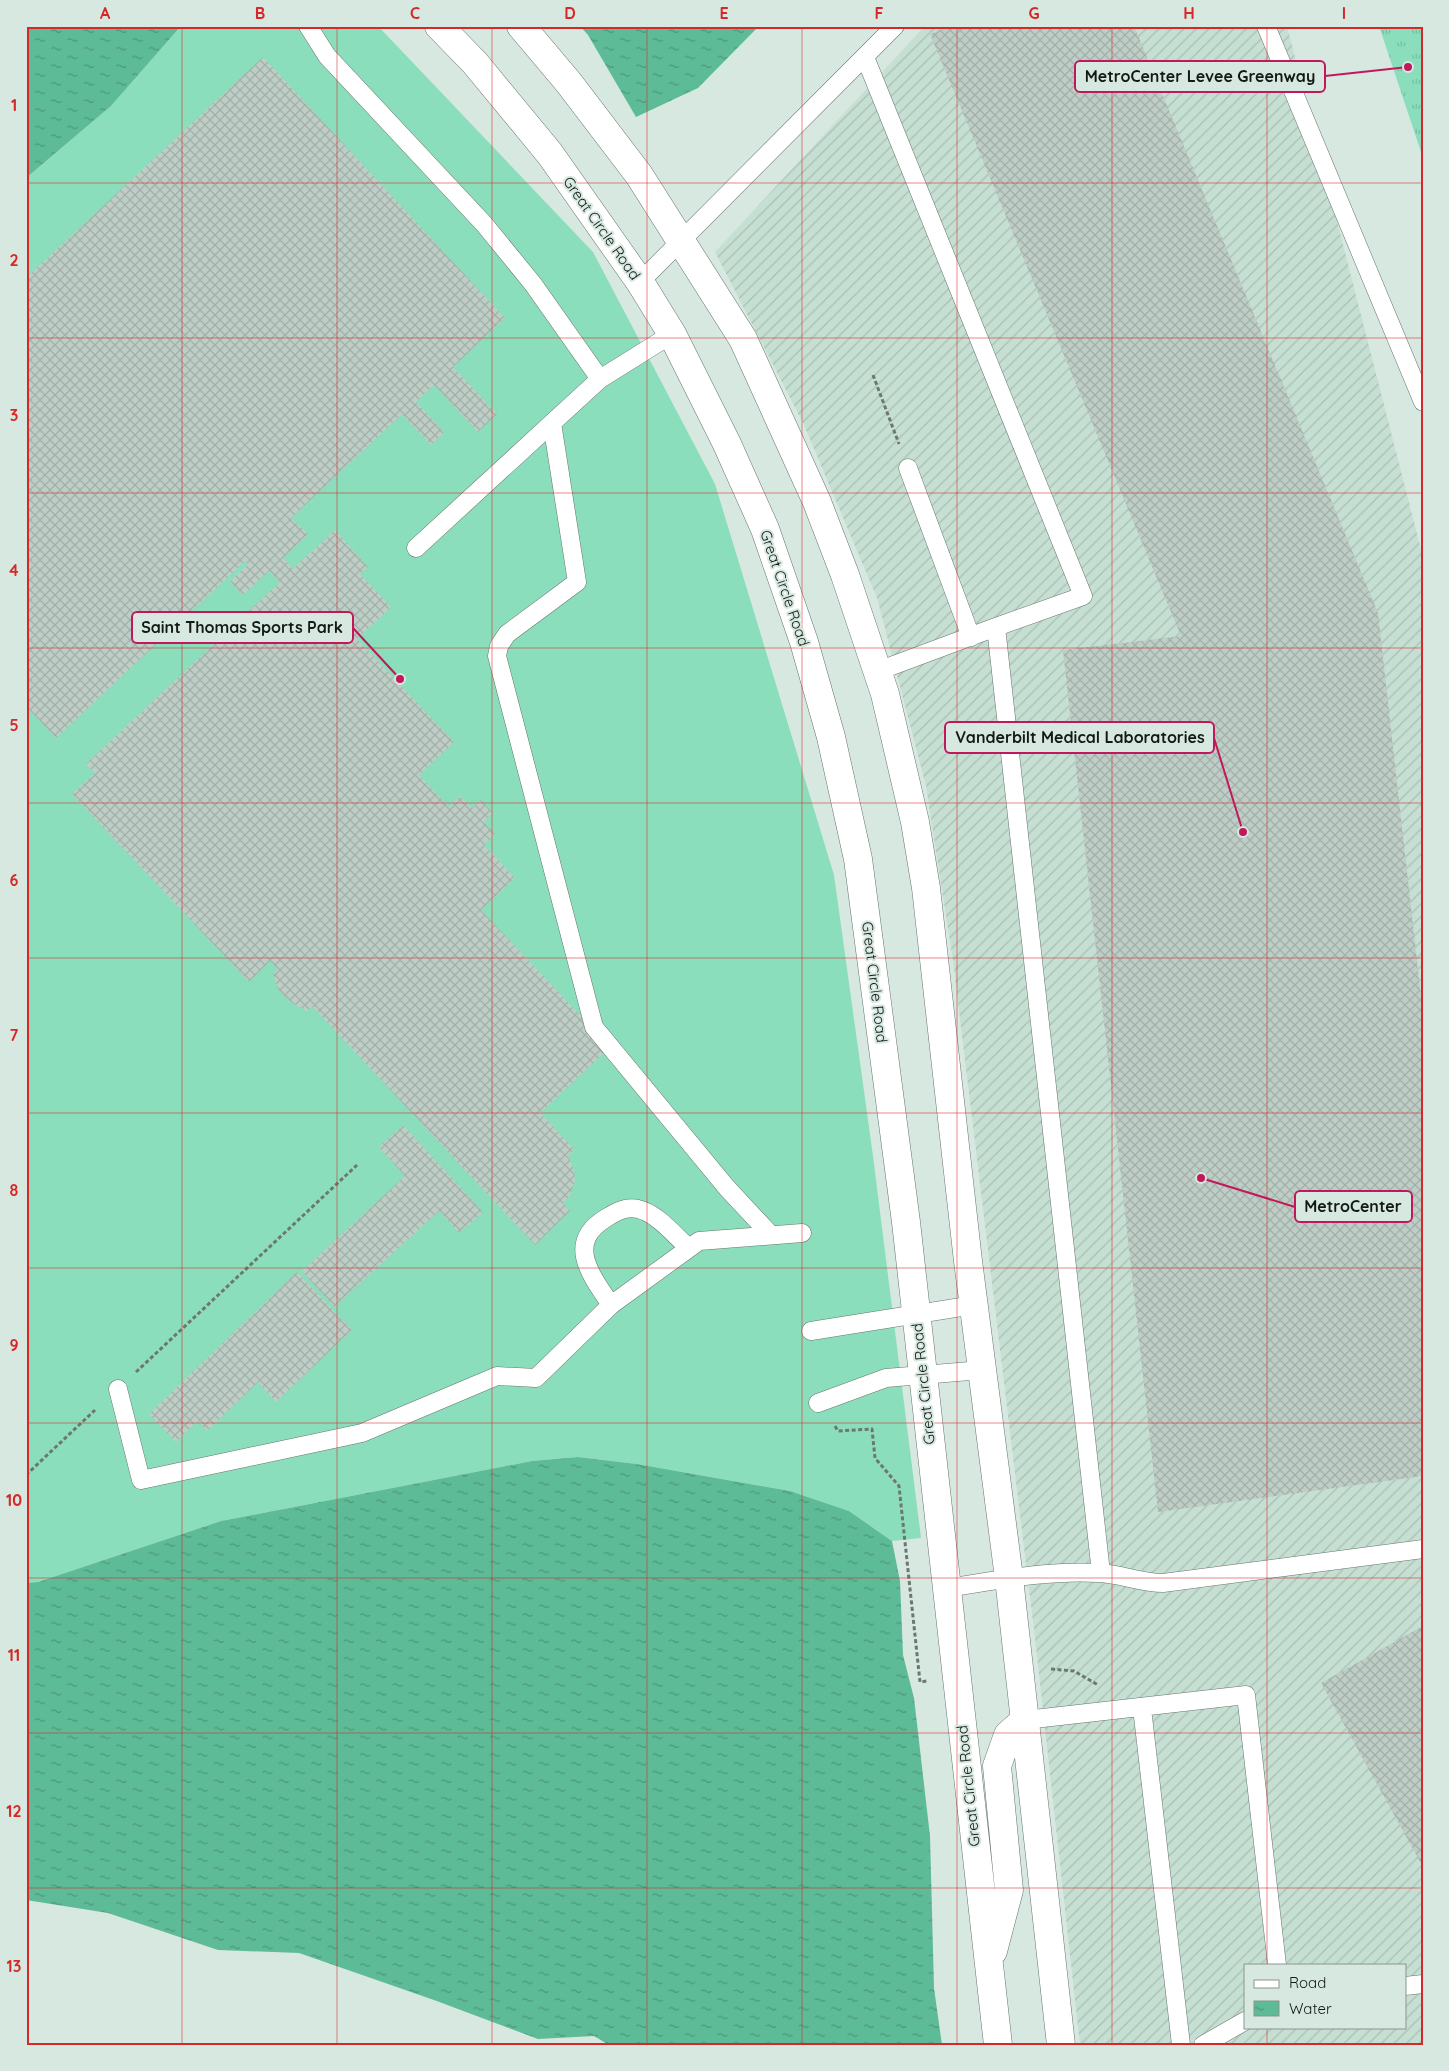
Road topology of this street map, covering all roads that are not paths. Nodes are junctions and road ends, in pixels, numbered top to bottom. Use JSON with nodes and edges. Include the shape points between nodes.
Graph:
{"nodes":[{"id":1,"x":308,"y":26,"type":"edge"},
{"id":2,"x":439,"y":26,"type":"edge"},
{"id":3,"x":521,"y":26,"type":"edge"},
{"id":4,"x":895,"y":26,"type":"edge"},
{"id":5,"x":1266,"y":26,"type":"edge"},
{"id":6,"x":865,"y":57,"type":"junction"},
{"id":7,"x":682,"y":241,"type":"junction"},
{"id":8,"x":640,"y":282,"type":"junction"},
{"id":9,"x":672,"y":334,"type":"junction"},
{"id":10,"x":600,"y":379,"type":"junction"},
{"id":11,"x":1423,"y":402,"type":"edge"},
{"id":12,"x":552,"y":423,"type":"junction"},
{"id":13,"x":908,"y":468,"type":"road end"},
{"id":14,"x":416,"y":548,"type":"dead end"},
{"id":15,"x":996,"y":627,"type":"junction"},
{"id":16,"x":971,"y":637,"type":"junction"},
{"id":17,"x":878,"y":671,"type":"junction"},
{"id":18,"x":802,"y":1233,"type":"dead end"},
{"id":19,"x":770,"y":1234,"type":"junction"},
{"id":20,"x":689,"y":1248,"type":"junction"},
{"id":21,"x":611,"y":1305,"type":"junction"},
{"id":22,"x":974,"y":1306,"type":"junction"},
{"id":23,"x":916,"y":1314,"type":"junction"},
{"id":24,"x":811,"y":1331,"type":"dead end"},
{"id":25,"x":982,"y":1370,"type":"junction"},
{"id":26,"x":922,"y":1375,"type":"junction"},
{"id":27,"x":118,"y":1389,"type":"road end"},
{"id":28,"x":818,"y":1404,"type":"road end"},
{"id":29,"x":1423,"y":1549,"type":"edge"},
{"id":30,"x":1101,"y":1573,"type":"junction"},
{"id":31,"x":1009,"y":1578,"type":"junction"},
{"id":32,"x":947,"y":1588,"type":"junction"},
{"id":33,"x":1142,"y":1708,"type":"junction"},
{"id":34,"x":1025,"y":1720,"type":"junction"},
{"id":35,"x":1277,"y":1964,"type":"edge"},
{"id":36,"x":989,"y":1965,"type":"junction"},
{"id":37,"x":1423,"y":1984,"type":"edge"},
{"id":38,"x":1406,"y":1986,"type":"edge"},
{"id":39,"x":1244,"y":2022,"type":"edge"},
{"id":40,"x":998,"y":2045,"type":"edge"},
{"id":41,"x":1061,"y":2045,"type":"edge"},
{"id":42,"x":1181,"y":2045,"type":"edge"},
{"id":43,"x":1203,"y":2045,"type":"edge"}],
"edges":[{"from":1,"to":10,"type":"lane","via":[[327,56],[490,232],[533,284]]},
{"from":2,"to":8,"type":"street","name":"Great Circle Road","via":[[475,63],[550,154]]},
{"from":3,"to":7,"type":"street","via":[[639,175]]},
{"from":4,"to":6,"type":"lane"},
{"from":5,"to":11,"type":"lane"},
{"from":6,"to":7,"type":"lane"},
{"from":6,"to":15,"type":"lane","via":[[1083,596]]},
{"from":7,"to":8,"type":"lane"},
{"from":7,"to":17,"type":"street","via":[[743,339],[775,409],[817,502]]},
{"from":8,"to":9,"type":"street","name":"Great Circle Road"},
{"from":9,"to":10,"type":"lane"},
{"from":9,"to":23,"type":"street","name":"Great Circle Road","via":[[728,444],[765,529],[804,642],[831,737],[858,860]]},
{"from":10,"to":12,"type":"lane"},
{"from":12,"to":14,"type":"lane"},
{"from":12,"to":19,"type":"lane","via":[[577,582],[507,634],[497,656],[594,1027],[727,1188]]},
{"from":13,"to":16,"type":"lane"},
{"from":15,"to":16,"type":"lane"},
{"from":15,"to":30,"type":"lane"},
{"from":16,"to":17,"type":"lane"},
{"from":17,"to":22,"type":"street","via":[[915,822],[926,888]]},
{"from":18,"to":19,"type":"lane"},
{"from":19,"to":20,"type":"lane","via":[[699,1241]]},
{"from":20,"to":21,"type":"lane"},
{"from":20,"to":21,"type":"lane","via":[[656,1218],[638,1209],[627,1208],[600,1221],[584,1241],[583,1254]]},
{"from":21,"to":27,"type":"lane","via":[[536,1378],[498,1376],[362,1433],[141,1480]]},
{"from":22,"to":23,"type":"lane"},
{"from":22,"to":25,"type":"street"},
{"from":23,"to":24,"type":"lane"},
{"from":23,"to":26,"type":"street","name":"Great Circle Road"},
{"from":25,"to":26,"type":"lane"},
{"from":25,"to":31,"type":"street"},
{"from":26,"to":28,"type":"lane","via":[[886,1378]]},
{"from":26,"to":32,"type":"street","name":"Great Circle Road"},
{"from":29,"to":30,"type":"lane","via":[[1163,1583]]},
{"from":30,"to":31,"type":"lane","via":[[1045,1573]]},
{"from":31,"to":32,"type":"lane"},
{"from":31,"to":34,"type":"street"},
{"from":32,"to":36,"type":"street","name":"Great Circle Road"},
{"from":33,"to":34,"type":"lane"},
{"from":33,"to":35,"type":"lane","via":[[1246,1695]]},
{"from":33,"to":42,"type":"lane"},
{"from":34,"to":36,"type":"street","via":[[1008,1735],[997,1766],[1009,1890]]},
{"from":34,"to":41,"type":"street"},
{"from":36,"to":40,"type":"street","name":"Great Circle Road"},
{"from":37,"to":38,"type":"lane"},
{"from":39,"to":43,"type":"lane"}]}
